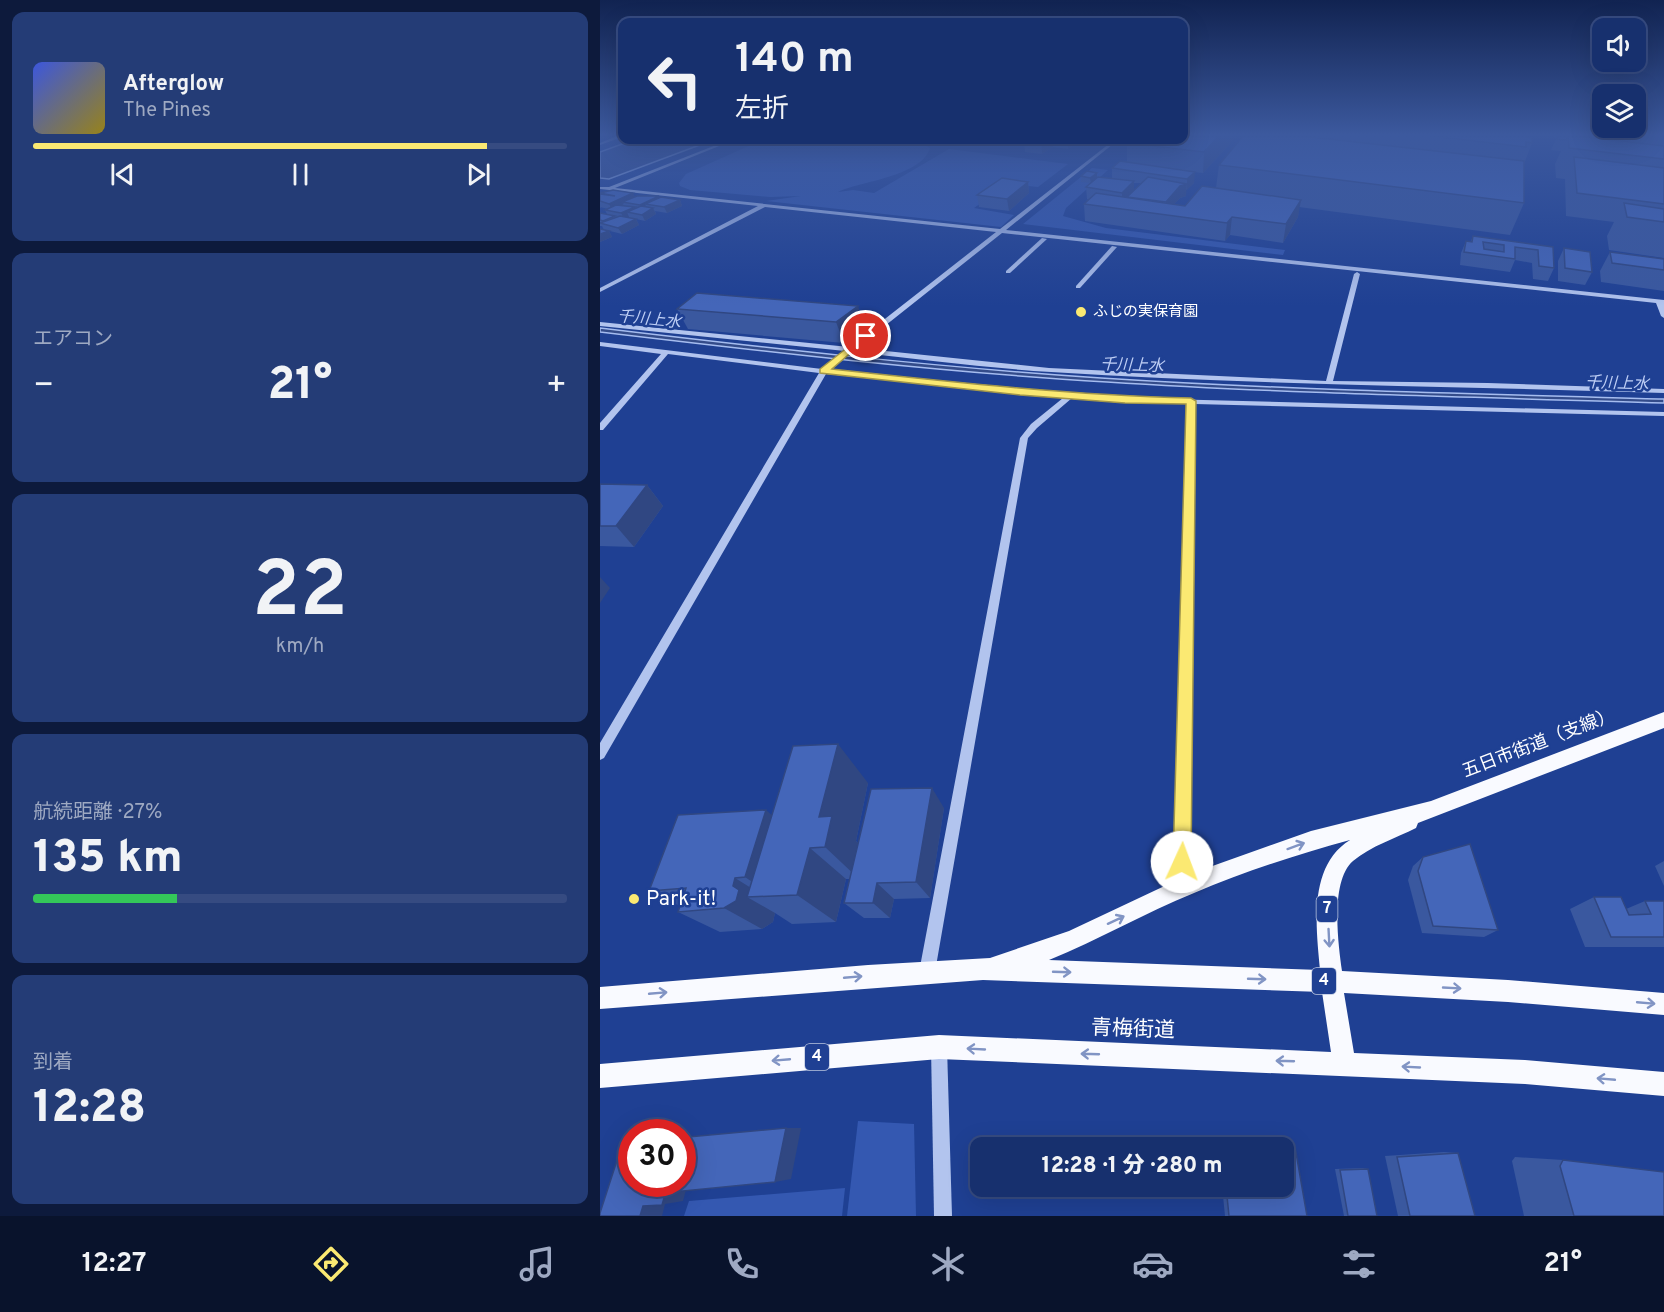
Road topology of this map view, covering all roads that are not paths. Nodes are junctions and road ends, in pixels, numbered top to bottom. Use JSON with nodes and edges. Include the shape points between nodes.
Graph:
{"nodes":[{"id":1,"x":646,"y":193,"type":"edge"},
{"id":2,"x":1050,"y":193,"type":"edge"},
{"id":3,"x":645,"y":197,"type":"edge"},
{"id":4,"x":636,"y":201,"type":"edge"},
{"id":5,"x":765,"y":205,"type":"junction"},
{"id":6,"x":1003,"y":230,"type":"junction"},
{"id":7,"x":1044,"y":239,"type":"dead end"},
{"id":8,"x":1114,"y":247,"type":"dead end"},
{"id":9,"x":1008,"y":272,"type":"dead end"},
{"id":10,"x":1357,"y":274,"type":"dead end"},
{"id":11,"x":1078,"y":287,"type":"dead end"},
{"id":12,"x":600,"y":290,"type":"edge"},
{"id":13,"x":1661,"y":302,"type":"edge"},
{"id":14,"x":1664,"y":316,"type":"edge"},
{"id":15,"x":600,"y":324,"type":"edge"},
{"id":16,"x":600,"y":344,"type":"edge"},
{"id":17,"x":666,"y":352,"type":"junction"},
{"id":18,"x":842,"y":354,"type":"junction"},
{"id":19,"x":824,"y":371,"type":"junction"},
{"id":20,"x":1330,"y":383,"type":"junction"},
{"id":21,"x":1664,"y":391,"type":"edge"},
{"id":22,"x":1070,"y":396,"type":"junction"},
{"id":23,"x":1191,"y":401,"type":"junction"},
{"id":24,"x":1664,"y":414,"type":"edge"},
{"id":25,"x":600,"y":428,"type":"edge"},
{"id":26,"x":1664,"y":720,"type":"edge"},
{"id":27,"x":600,"y":754,"type":"edge"},
{"id":28,"x":1431,"y":810,"type":"junction"},
{"id":29,"x":1190,"y":884,"type":"junction"},
{"id":30,"x":983,"y":969,"type":"junction"},
{"id":31,"x":927,"y":972,"type":"junction"},
{"id":32,"x":1332,"y":981,"type":"junction"},
{"id":33,"x":600,"y":998,"type":"edge"},
{"id":34,"x":1664,"y":1005,"type":"edge"},
{"id":35,"x":939,"y":1047,"type":"junction"},
{"id":36,"x":1344,"y":1063,"type":"junction"},
{"id":37,"x":600,"y":1076,"type":"edge"},
{"id":38,"x":1664,"y":1084,"type":"edge"},
{"id":39,"x":943,"y":1216,"type":"edge"}],
"edges":[{"from":1,"to":5,"type":"street"},
{"from":2,"to":6,"type":"street"},
{"from":3,"to":4,"type":"street"},
{"from":5,"to":6,"type":"street"},
{"from":5,"to":12,"type":"street"},
{"from":6,"to":13,"type":"street"},
{"from":6,"to":18,"type":"street"},
{"from":7,"to":9,"type":"street"},
{"from":8,"to":11,"type":"street"},
{"from":10,"to":20,"type":"street"},
{"from":13,"to":14,"type":"street"},
{"from":15,"to":18,"type":"street"},
{"from":16,"to":17,"type":"street"},
{"from":17,"to":19,"type":"street"},
{"from":17,"to":25,"type":"street"},
{"from":18,"to":19,"type":"street"},
{"from":18,"to":20,"type":"street","via":[[1049,370]]},
{"from":19,"to":22,"type":"street"},
{"from":19,"to":27,"type":"street"},
{"from":20,"to":21,"type":"street"},
{"from":22,"to":23,"type":"street"},
{"from":22,"to":31,"type":"street","via":[[1024,438]]},
{"from":23,"to":24,"type":"street"},
{"from":23,"to":29,"type":"street","via":[[1182,862]]},
{"from":26,"to":28,"type":"main road","name":"五日市街道（支線）","number":"7"},
{"from":29,"to":28,"type":"main road","name":"五日市街道（支線）","number":"7","one_way":true,"via":[[1311,841]]},
{"from":28,"to":32,"type":"main road","name":"五日市街道（支線）","number":"7","one_way":true,"via":[[1343,856],[1330,875],[1327,900]]},
{"from":30,"to":29,"type":"main road","name":"五日市街道（支線）","number":"7","one_way":true,"via":[[1075,939]]},
{"from":30,"to":31,"type":"main road","number":"4"},
{"from":30,"to":32,"type":"main road","number":"4","one_way":true},
{"from":33,"to":31,"type":"main road","number":"4","one_way":true},
{"from":32,"to":34,"type":"main road","number":"4","one_way":true},
{"from":32,"to":36,"type":"main road","name":"五日市街道（支線）","number":"7"},
{"from":36,"to":35,"type":"main road","name":"青梅街道","number":"4","one_way":true},
{"from":35,"to":37,"type":"main road","name":"青梅街道","number":"4","one_way":true},
{"from":35,"to":39,"type":"street"},
{"from":38,"to":36,"type":"main road","name":"青梅街道","number":"4","one_way":true}]}
